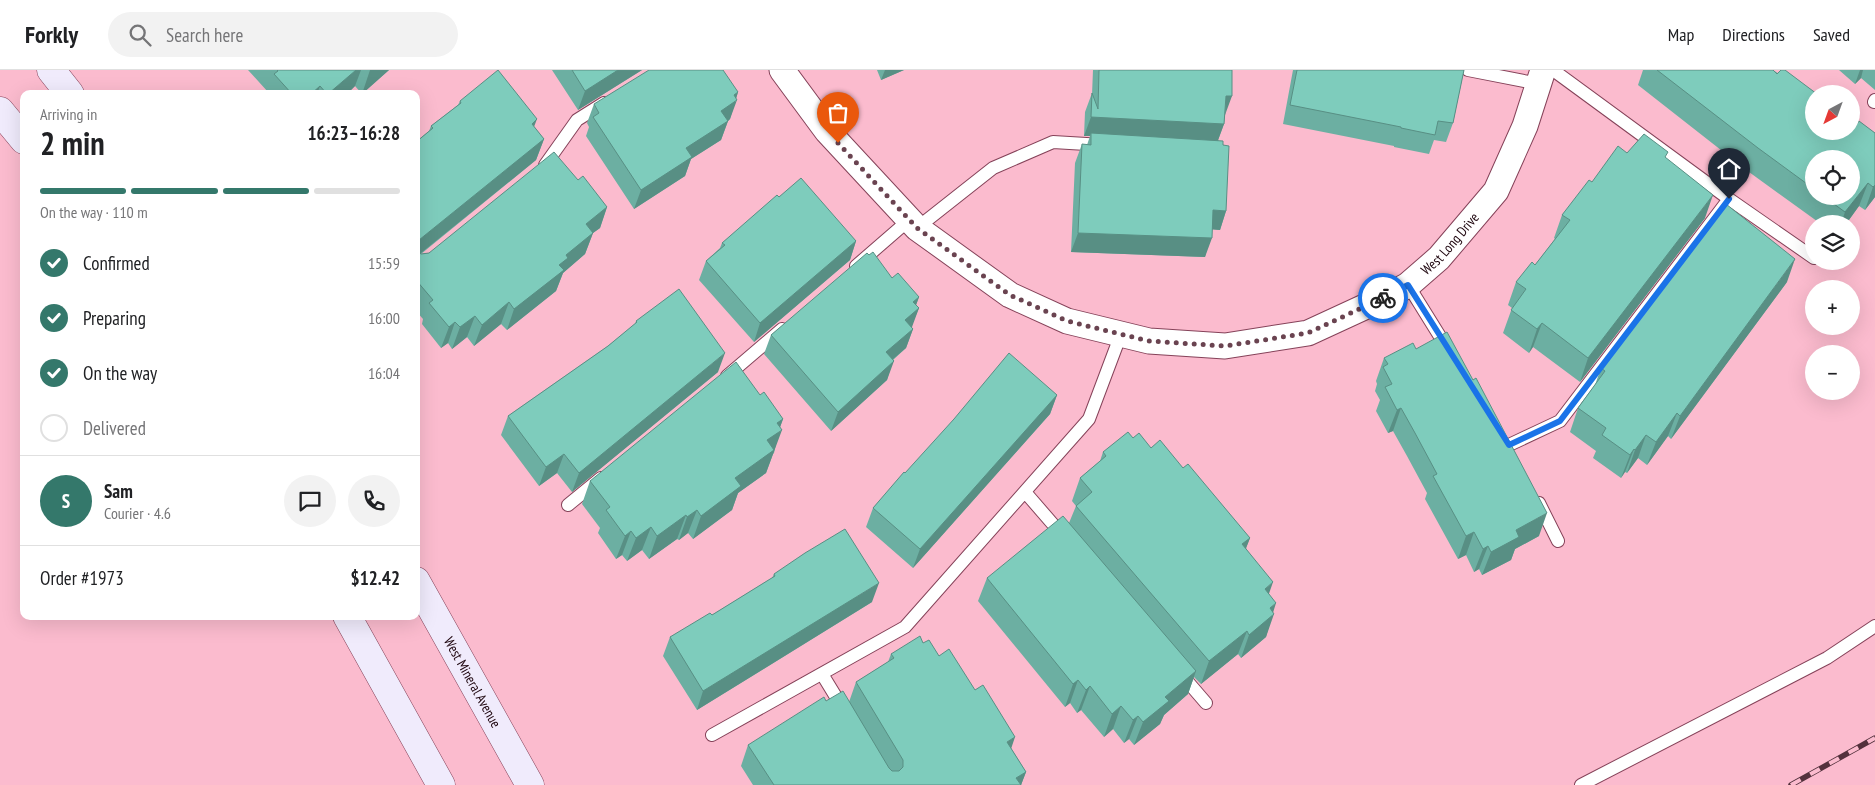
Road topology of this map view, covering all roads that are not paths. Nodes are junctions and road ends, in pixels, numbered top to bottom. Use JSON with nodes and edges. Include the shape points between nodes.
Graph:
{"nodes":[{"id":1,"x":51,"y":70,"type":"edge"},
{"id":2,"x":782,"y":70,"type":"edge"},
{"id":3,"x":1468,"y":70,"type":"edge"},
{"id":4,"x":1545,"y":75,"type":"edge"},
{"id":5,"x":67,"y":90,"type":"edge"},
{"id":6,"x":617,"y":95,"type":"edge"},
{"id":7,"x":0,"y":111,"type":"edge"},
{"id":8,"x":20,"y":135,"type":"edge"},
{"id":9,"x":1111,"y":146,"type":"edge"},
{"id":10,"x":538,"y":170,"type":"edge"},
{"id":11,"x":1729,"y":199,"type":"junction"},
{"id":12,"x":913,"y":224,"type":"junction"},
{"id":13,"x":1805,"y":251,"type":"edge"},
{"id":14,"x":849,"y":271,"type":"edge"},
{"id":15,"x":1408,"y":285,"type":"junction"},
{"id":16,"x":790,"y":322,"type":"edge"},
{"id":17,"x":1121,"y":334,"type":"junction"},
{"id":18,"x":1455,"y":361,"type":"edge"},
{"id":19,"x":714,"y":386,"type":"edge"},
{"id":20,"x":1508,"y":445,"type":"edge"},
{"id":21,"x":614,"y":467,"type":"edge"},
{"id":22,"x":1531,"y":489,"type":"edge"},
{"id":23,"x":1025,"y":492,"type":"junction"},
{"id":24,"x":568,"y":505,"type":"dead end"},
{"id":25,"x":1558,"y":541,"type":"dead end"},
{"id":26,"x":1070,"y":545,"type":"edge"},
{"id":27,"x":420,"y":588,"type":"edge"},
{"id":28,"x":349,"y":620,"type":"edge"},
{"id":29,"x":1875,"y":626,"type":"edge"},
{"id":30,"x":1174,"y":666,"type":"edge"},
{"id":31,"x":822,"y":674,"type":"junction"},
{"id":32,"x":1206,"y":703,"type":"dead end"},
{"id":33,"x":852,"y":725,"type":"edge"},
{"id":34,"x":712,"y":735,"type":"dead end"},
{"id":35,"x":441,"y":785,"type":"edge"},
{"id":36,"x":530,"y":785,"type":"edge"},
{"id":37,"x":1581,"y":785,"type":"edge"}],
"edges":[{"from":1,"to":5,"type":"main road"},
{"from":2,"to":12,"type":"street","name":"West Long Drive","via":[[827,131]]},
{"from":3,"to":4,"type":"lane"},
{"from":4,"to":11,"type":"lane"},
{"from":4,"to":15,"type":"street","name":"West Long Drive","via":[[1496,191],[1439,258]]},
{"from":6,"to":10,"type":"lane","via":[[577,120]]},
{"from":7,"to":8,"type":"main road"},
{"from":9,"to":12,"type":"lane","via":[[1053,142],[993,168]]},
{"from":11,"to":13,"type":"lane"},
{"from":11,"to":20,"type":"lane","via":[[1560,421]]},
{"from":12,"to":14,"type":"lane"},
{"from":12,"to":17,"type":"street","name":"West Long Drive","via":[[1010,295],[1067,321]]},
{"from":15,"to":17,"type":"street","name":"West Long Drive","via":[[1308,333],[1225,346],[1149,341]]},
{"from":15,"to":18,"type":"lane"},
{"from":16,"to":19,"type":"lane"},
{"from":17,"to":23,"type":"lane","via":[[1089,419]]},
{"from":21,"to":24,"type":"lane"},
{"from":22,"to":25,"type":"lane"},
{"from":23,"to":26,"type":"lane"},
{"from":23,"to":31,"type":"lane","via":[[905,627]]},
{"from":27,"to":36,"type":"main road","name":"West Mineral Avenue"},
{"from":28,"to":35,"type":"main road"},
{"from":29,"to":37,"type":"lane","via":[[1826,658]]},
{"from":30,"to":32,"type":"lane"},
{"from":31,"to":33,"type":"lane"},
{"from":31,"to":34,"type":"lane"}]}
